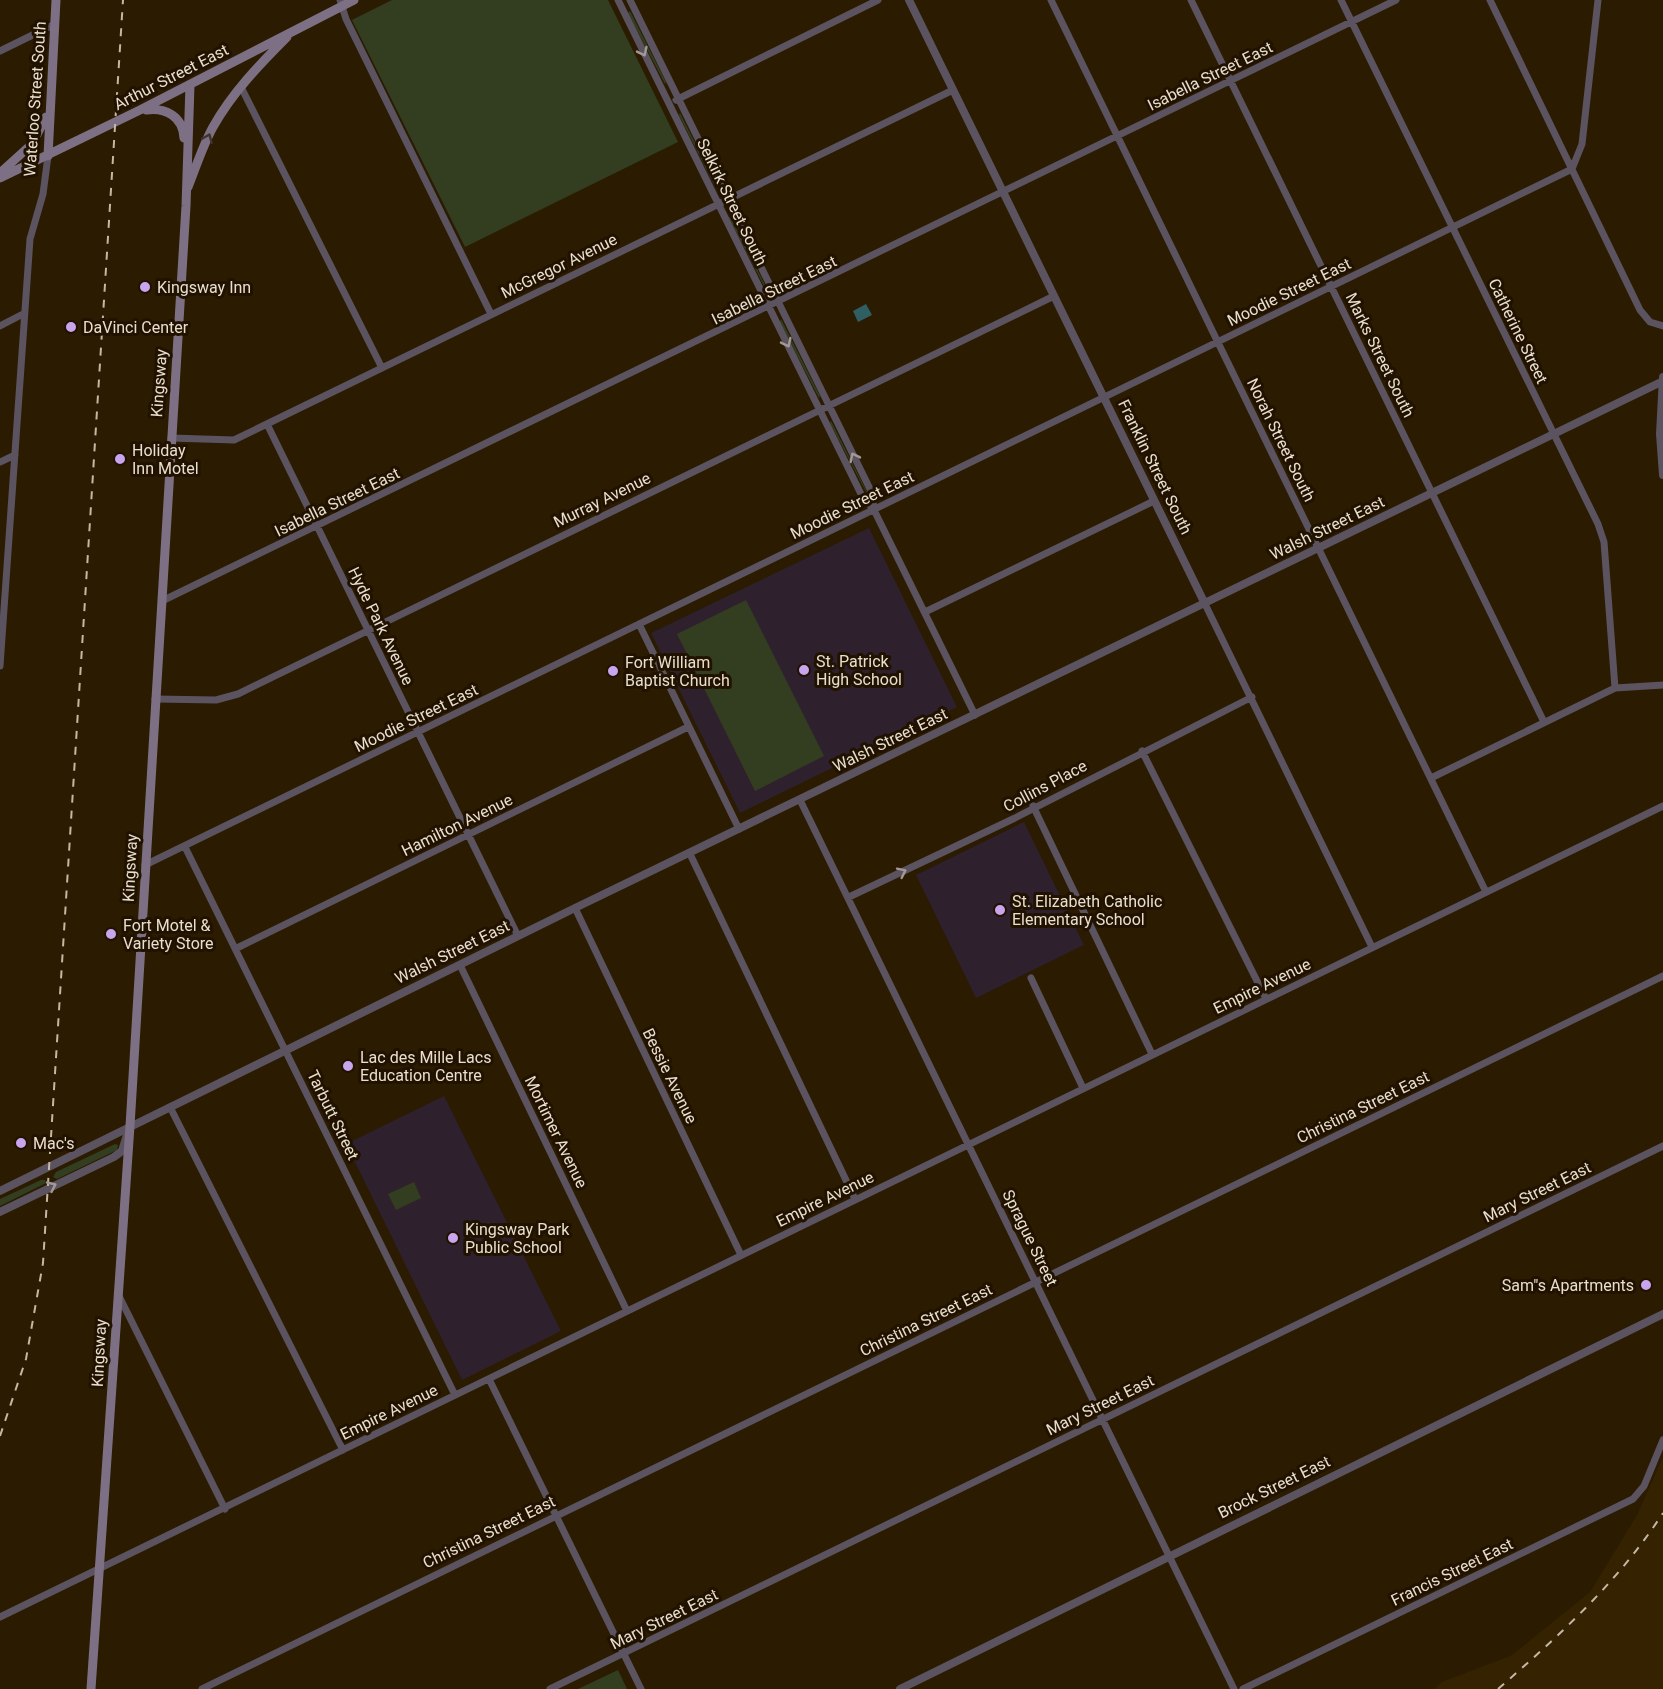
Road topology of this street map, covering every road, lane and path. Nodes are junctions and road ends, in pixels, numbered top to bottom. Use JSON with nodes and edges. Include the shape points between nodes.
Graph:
{"nodes":[{"id":1,"x":56,"y":0,"type":"edge"},
{"id":2,"x":354,"y":0,"type":"edge"},
{"id":3,"x":618,"y":0,"type":"edge"},
{"id":4,"x":630,"y":0,"type":"edge"},
{"id":5,"x":878,"y":0,"type":"edge"},
{"id":6,"x":909,"y":0,"type":"edge"},
{"id":7,"x":1051,"y":0,"type":"edge"},
{"id":8,"x":1191,"y":0,"type":"edge"},
{"id":9,"x":1341,"y":0,"type":"edge"},
{"id":10,"x":1396,"y":0,"type":"edge"},
{"id":11,"x":1490,"y":0,"type":"edge"},
{"id":12,"x":1598,"y":0,"type":"edge"},
{"id":13,"x":341,"y":3,"type":"edge"},
{"id":14,"x":1352,"y":21,"type":"junction"},
{"id":15,"x":55,"y":24,"type":"junction"},
{"id":16,"x":294,"y":30,"type":"junction"},
{"id":17,"x":0,"y":51,"type":"edge"},
{"id":18,"x":1231,"y":80,"type":"junction"},
{"id":19,"x":190,"y":85,"type":"junction"},
{"id":20,"x":241,"y":87,"type":"junction"},
{"id":21,"x":953,"y":90,"type":"junction"},
{"id":22,"x":678,"y":99,"type":"junction"},
{"id":23,"x":669,"y":103,"type":"junction"},
{"id":24,"x":140,"y":110,"type":"junction"},
{"id":25,"x":49,"y":112,"type":"junction"},
{"id":26,"x":1118,"y":136,"type":"junction"},
{"id":27,"x":48,"y":156,"type":"junction"},
{"id":28,"x":1572,"y":169,"type":"junction"},
{"id":29,"x":0,"y":173,"type":"edge"},
{"id":30,"x":0,"y":178,"type":"edge"},
{"id":31,"x":1003,"y":191,"type":"junction"},
{"id":32,"x":186,"y":192,"type":"junction"},
{"id":33,"x":728,"y":200,"type":"junction"},
{"id":34,"x":718,"y":204,"type":"junction"},
{"id":35,"x":1453,"y":228,"type":"junction"},
{"id":36,"x":1331,"y":286,"type":"junction"},
{"id":37,"x":1054,"y":296,"type":"junction"},
{"id":38,"x":778,"y":303,"type":"junction"},
{"id":39,"x":770,"y":307,"type":"junction"},
{"id":40,"x":491,"y":314,"type":"junction"},
{"id":41,"x":23,"y":315,"type":"junction"},
{"id":42,"x":0,"y":326,"type":"edge"},
{"id":43,"x":1663,"y":326,"type":"edge"},
{"id":44,"x":1218,"y":341,"type":"junction"},
{"id":45,"x":382,"y":368,"type":"junction"},
{"id":46,"x":1663,"y":379,"type":"edge"},
{"id":47,"x":1104,"y":397,"type":"junction"},
{"id":48,"x":828,"y":405,"type":"junction"},
{"id":49,"x":820,"y":410,"type":"junction"},
{"id":50,"x":267,"y":424,"type":"junction"},
{"id":51,"x":1553,"y":434,"type":"junction"},
{"id":52,"x":171,"y":438,"type":"junction"},
{"id":53,"x":15,"y":455,"type":"junction"},
{"id":54,"x":0,"y":462,"type":"edge"},
{"id":55,"x":1663,"y":475,"type":"edge"},
{"id":56,"x":1433,"y":492,"type":"junction"},
{"id":57,"x":1154,"y":501,"type":"junction"},
{"id":58,"x":874,"y":510,"type":"junction"},
{"id":59,"x":318,"y":526,"type":"junction"},
{"id":60,"x":1318,"y":549,"type":"junction"},
{"id":61,"x":3,"y":601,"type":"edge"},
{"id":62,"x":162,"y":601,"type":"junction"},
{"id":63,"x":1204,"y":604,"type":"junction"},
{"id":64,"x":925,"y":612,"type":"junction"},
{"id":65,"x":639,"y":624,"type":"junction"},
{"id":66,"x":368,"y":628,"type":"junction"},
{"id":67,"x":0,"y":666,"type":"edge"},
{"id":68,"x":1663,"y":685,"type":"edge"},
{"id":69,"x":1615,"y":688,"type":"junction"},
{"id":70,"x":1252,"y":697,"type":"junction"},
{"id":71,"x":155,"y":699,"type":"junction"},
{"id":72,"x":975,"y":715,"type":"junction"},
{"id":73,"x":1544,"y":722,"type":"junction"},
{"id":74,"x":688,"y":727,"type":"junction"},
{"id":75,"x":419,"y":732,"type":"junction"},
{"id":76,"x":1142,"y":751,"type":"junction"},
{"id":77,"x":1431,"y":778,"type":"junction"},
{"id":78,"x":800,"y":800,"type":"junction"},
{"id":79,"x":1033,"y":806,"type":"junction"},
{"id":80,"x":1663,"y":806,"type":"edge"},
{"id":81,"x":739,"y":829,"type":"junction"},
{"id":82,"x":469,"y":833,"type":"junction"},
{"id":83,"x":185,"y":847,"type":"junction"},
{"id":84,"x":690,"y":854,"type":"junction"},
{"id":85,"x":145,"y":866,"type":"junction"},
{"id":86,"x":1486,"y":892,"type":"junction"},
{"id":87,"x":849,"y":897,"type":"junction"},
{"id":88,"x":575,"y":908,"type":"junction"},
{"id":89,"x":519,"y":936,"type":"junction"},
{"id":90,"x":1372,"y":947,"type":"junction"},
{"id":91,"x":237,"y":948,"type":"junction"},
{"id":92,"x":460,"y":964,"type":"junction"},
{"id":93,"x":1663,"y":976,"type":"edge"},
{"id":94,"x":1031,"y":978,"type":"dead end"},
{"id":95,"x":1266,"y":999,"type":"junction"},
{"id":96,"x":286,"y":1050,"type":"junction"},
{"id":97,"x":1152,"y":1054,"type":"junction"},
{"id":98,"x":1083,"y":1088,"type":"junction"},
{"id":99,"x":170,"y":1107,"type":"junction"},
{"id":100,"x":130,"y":1126,"type":"junction"},
{"id":101,"x":968,"y":1144,"type":"junction"},
{"id":102,"x":1663,"y":1146,"type":"edge"},
{"id":103,"x":0,"y":1191,"type":"edge"},
{"id":104,"x":855,"y":1199,"type":"junction"},
{"id":105,"x":0,"y":1212,"type":"edge"},
{"id":106,"x":741,"y":1255,"type":"junction"},
{"id":107,"x":1036,"y":1281,"type":"junction"},
{"id":108,"x":118,"y":1295,"type":"junction"},
{"id":109,"x":627,"y":1311,"type":"junction"},
{"id":110,"x":1663,"y":1314,"type":"edge"},
{"id":111,"x":489,"y":1378,"type":"junction"},
{"id":112,"x":455,"y":1395,"type":"junction"},
{"id":113,"x":1102,"y":1419,"type":"junction"},
{"id":114,"x":1663,"y":1440,"type":"edge"},
{"id":115,"x":343,"y":1450,"type":"junction"},
{"id":116,"x":225,"y":1509,"type":"junction"},
{"id":117,"x":555,"y":1515,"type":"junction"},
{"id":118,"x":1170,"y":1555,"type":"junction"},
{"id":119,"x":102,"y":1566,"type":"junction"},
{"id":120,"x":0,"y":1617,"type":"edge"},
{"id":121,"x":623,"y":1654,"type":"junction"},
{"id":122,"x":91,"y":1689,"type":"edge"},
{"id":123,"x":202,"y":1689,"type":"edge"},
{"id":124,"x":550,"y":1689,"type":"edge"},
{"id":125,"x":641,"y":1689,"type":"edge"},
{"id":126,"x":900,"y":1689,"type":"edge"},
{"id":127,"x":1234,"y":1689,"type":"edge"},
{"id":128,"x":1243,"y":1689,"type":"edge"}],
"edges":[{"from":1,"to":15,"type":"main road","name":"Waterloo Street South"},
{"from":2,"to":13,"type":"main road","name":"Arthur Street East"},
{"from":3,"to":23,"type":"street","name":"Selkirk Street South","one_way":true},
{"from":4,"to":22,"type":"street","name":"Selkirk Street South"},
{"from":5,"to":22,"type":"street"},
{"from":6,"to":21,"type":"street","name":"Franklin Street South"},
{"from":7,"to":26,"type":"street","name":"Norah Street South"},
{"from":8,"to":18,"type":"street","name":"Marks Street South"},
{"from":9,"to":14,"type":"street","name":"Catherine Street"},
{"from":10,"to":14,"type":"street","name":"Isabella Street East"},
{"from":11,"to":28,"type":"street"},
{"from":12,"to":28,"type":"street","via":[[1582,144]]},
{"from":13,"to":16,"type":"main road","name":"Arthur Street East"},
{"from":13,"to":40,"type":"street"},
{"from":14,"to":18,"type":"street","name":"Isabella Street East"},
{"from":14,"to":35,"type":"street","name":"Catherine Street"},
{"from":15,"to":17,"type":"street"},
{"from":15,"to":25,"type":"main road","name":"Waterloo Street South"},
{"from":16,"to":19,"type":"main road","name":"Arthur Street East"},
{"from":16,"to":20,"type":"main road"},
{"from":18,"to":26,"type":"street","name":"Isabella Street East"},
{"from":18,"to":36,"type":"street","name":"Marks Street South"},
{"from":19,"to":24,"type":"main road","name":"Arthur Street East"},
{"from":19,"to":32,"type":"main road","name":"Kingsway"},
{"from":32,"to":20,"type":"main road","one_way":true,"via":[[212,129]]},
{"from":20,"to":45,"type":"street"},
{"from":21,"to":31,"type":"street","name":"Franklin Street South"},
{"from":21,"to":33,"type":"street","name":"McGregor Avenue"},
{"from":22,"to":23,"type":"street"},
{"from":22,"to":33,"type":"street","name":"Selkirk Street South"},
{"from":23,"to":34,"type":"street","name":"Selkirk Street South"},
{"from":24,"to":27,"type":"main road","name":"Arthur Street East"},
{"from":24,"to":32,"type":"main road","via":[[172,114],[183,129]]},
{"from":25,"to":27,"type":"main road","name":"Waterloo Street South"},
{"from":25,"to":29,"type":"main road","via":[[32,144]]},
{"from":26,"to":31,"type":"street","name":"Isabella Street East"},
{"from":26,"to":44,"type":"street","name":"Norah Street South"},
{"from":27,"to":30,"type":"main road","name":"Arthur Street East"},
{"from":27,"to":41,"type":"street","name":"Waterloo Street South","via":[[43,194],[30,239]]},
{"from":28,"to":35,"type":"street","name":"Moodie Street East"},
{"from":28,"to":43,"type":"street","via":[[1640,310],[1650,322]]},
{"from":31,"to":37,"type":"street","name":"Franklin Street South"},
{"from":31,"to":38,"type":"street","name":"Isabella Street East"},
{"from":32,"to":52,"type":"main road","name":"Kingsway"},
{"from":33,"to":34,"type":"street","name":"McGregor Avenue"},
{"from":33,"to":38,"type":"street","name":"Selkirk Street South"},
{"from":34,"to":39,"type":"street","name":"Selkirk Street South"},
{"from":34,"to":40,"type":"street","name":"McGregor Avenue"},
{"from":35,"to":36,"type":"street","name":"Moodie Street East"},
{"from":35,"to":51,"type":"street","name":"Catherine Street"},
{"from":36,"to":44,"type":"street","name":"Moodie Street East"},
{"from":36,"to":56,"type":"street","name":"Marks Street South"},
{"from":37,"to":47,"type":"street","name":"Franklin Street South"},
{"from":37,"to":48,"type":"street","name":"Murray Avenue"},
{"from":38,"to":39,"type":"street","name":"Isabella Street East"},
{"from":38,"to":48,"type":"street","name":"Selkirk Street South"},
{"from":39,"to":49,"type":"street","name":"Selkirk Street South","one_way":true},
{"from":39,"to":59,"type":"street","name":"Isabella Street East"},
{"from":40,"to":45,"type":"street","name":"McGregor Avenue"},
{"from":41,"to":42,"type":"street"},
{"from":41,"to":53,"type":"street","name":"Waterloo Street South"},
{"from":44,"to":47,"type":"street","name":"Moodie Street East"},
{"from":44,"to":60,"type":"street","name":"Norah Street South"},
{"from":45,"to":50,"type":"street","name":"McGregor Avenue"},
{"from":46,"to":51,"type":"street","name":"Walsh Street East"},
{"from":46,"to":55,"type":"street"},
{"from":47,"to":57,"type":"street","name":"Franklin Street South"},
{"from":47,"to":58,"type":"street","name":"Moodie Street East"},
{"from":48,"to":49,"type":"street","name":"Murray Avenue"},
{"from":58,"to":48,"type":"street","name":"Selkirk Street South","one_way":true,"via":[[871,491]]},
{"from":49,"to":58,"type":"street","name":"Selkirk Street South","via":[[862,496]]},
{"from":49,"to":66,"type":"street","name":"Murray Avenue"},
{"from":50,"to":52,"type":"street","name":"McGregor Avenue","via":[[234,440]]},
{"from":50,"to":59,"type":"street","name":"Hyde Park Avenue"},
{"from":51,"to":56,"type":"street","name":"Walsh Street East"},
{"from":51,"to":69,"type":"street","name":"Catherine Street","via":[[1604,542]]},
{"from":52,"to":62,"type":"main road","name":"Kingsway"},
{"from":53,"to":54,"type":"street"},
{"from":53,"to":61,"type":"street","name":"Waterloo Street South"},
{"from":56,"to":60,"type":"street","name":"Walsh Street East"},
{"from":56,"to":73,"type":"street","name":"Marks Street South"},
{"from":57,"to":63,"type":"street","name":"Franklin Street South"},
{"from":57,"to":64,"type":"street"},
{"from":58,"to":64,"type":"street","name":"Selkirk Street South"},
{"from":58,"to":65,"type":"street","name":"Moodie Street East"},
{"from":59,"to":62,"type":"street","name":"Isabella Street East"},
{"from":59,"to":66,"type":"street","name":"Hyde Park Avenue"},
{"from":60,"to":63,"type":"street","name":"Walsh Street East"},
{"from":60,"to":77,"type":"street","name":"Norah Street South"},
{"from":61,"to":67,"type":"street","name":"Waterloo Street South"},
{"from":62,"to":71,"type":"main road","name":"Kingsway"},
{"from":63,"to":70,"type":"street","name":"Franklin Street South"},
{"from":63,"to":72,"type":"street","name":"Walsh Street East"},
{"from":64,"to":72,"type":"street","name":"Selkirk Street South"},
{"from":65,"to":74,"type":"street"},
{"from":65,"to":75,"type":"street","name":"Moodie Street East"},
{"from":66,"to":71,"type":"street","name":"Murray Avenue","via":[[227,698]]},
{"from":66,"to":75,"type":"street","name":"Hyde Park Avenue"},
{"from":68,"to":69,"type":"street"},
{"from":69,"to":73,"type":"street"},
{"from":70,"to":76,"type":"street","name":"Collins Place"},
{"from":70,"to":90,"type":"street","name":"Franklin Street South"},
{"from":71,"to":85,"type":"main road","name":"Kingsway"},
{"from":72,"to":78,"type":"street","name":"Walsh Street East"},
{"from":73,"to":77,"type":"street"},
{"from":74,"to":81,"type":"street"},
{"from":74,"to":82,"type":"street","name":"Hamilton Avenue"},
{"from":75,"to":82,"type":"street","name":"Hyde Park Avenue"},
{"from":75,"to":83,"type":"street","name":"Moodie Street East"},
{"from":76,"to":79,"type":"street","name":"Collins Place"},
{"from":76,"to":95,"type":"street"},
{"from":77,"to":86,"type":"street","name":"Norah Street South"},
{"from":78,"to":81,"type":"street","name":"Walsh Street East"},
{"from":78,"to":87,"type":"street","name":"Sprague Street"},
{"from":87,"to":79,"type":"street","name":"Collins Place","one_way":true},
{"from":79,"to":97,"type":"street"},
{"from":80,"to":86,"type":"street","name":"Empire Avenue"},
{"from":81,"to":84,"type":"street","name":"Walsh Street East"},
{"from":82,"to":89,"type":"street","name":"Hyde Park Avenue"},
{"from":82,"to":91,"type":"street","name":"Hamilton Avenue"},
{"from":83,"to":85,"type":"street","name":"Moodie Street East"},
{"from":83,"to":91,"type":"street","name":"Tarbutt Street"},
{"from":84,"to":88,"type":"street","name":"Walsh Street East"},
{"from":84,"to":104,"type":"street"},
{"from":85,"to":100,"type":"main road","name":"Kingsway"},
{"from":86,"to":90,"type":"street","name":"Empire Avenue"},
{"from":87,"to":101,"type":"street","name":"Sprague Street"},
{"from":88,"to":89,"type":"street","name":"Walsh Street East"},
{"from":88,"to":106,"type":"street","name":"Bessie Avenue"},
{"from":89,"to":92,"type":"street","name":"Walsh Street East"},
{"from":90,"to":95,"type":"street","name":"Empire Avenue"},
{"from":91,"to":96,"type":"street","name":"Tarbutt Street"},
{"from":92,"to":96,"type":"street","name":"Walsh Street East"},
{"from":92,"to":109,"type":"street","name":"Mortimer Avenue"},
{"from":93,"to":107,"type":"street","name":"Christina Street East"},
{"from":94,"to":98,"type":"street"},
{"from":95,"to":97,"type":"street","name":"Empire Avenue"},
{"from":96,"to":99,"type":"street","name":"Walsh Street East"},
{"from":96,"to":112,"type":"street","name":"Tarbutt Street"},
{"from":97,"to":98,"type":"street","name":"Empire Avenue"},
{"from":98,"to":101,"type":"street","name":"Empire Avenue"},
{"from":99,"to":100,"type":"street","name":"Walsh Street East"},
{"from":99,"to":115,"type":"street"},
{"from":100,"to":103,"type":"street","name":"Walsh Street East"},
{"from":105,"to":100,"type":"street","one_way":true,"via":[[114,1157],[122,1151]]},
{"from":100,"to":108,"type":"main road","name":"Kingsway"},
{"from":101,"to":104,"type":"street","name":"Empire Avenue"},
{"from":101,"to":107,"type":"street","name":"Sprague Street"},
{"from":102,"to":113,"type":"street","name":"Mary Street East"},
{"from":104,"to":106,"type":"street","name":"Empire Avenue"},
{"from":106,"to":109,"type":"street","name":"Empire Avenue"},
{"from":107,"to":113,"type":"street","name":"Sprague Street"},
{"from":107,"to":117,"type":"street","name":"Christina Street East"},
{"from":108,"to":116,"type":"street"},
{"from":108,"to":119,"type":"main road","name":"Kingsway"},
{"from":109,"to":111,"type":"street","name":"Empire Avenue"},
{"from":110,"to":118,"type":"street","name":"Brock Street East"},
{"from":111,"to":112,"type":"street","name":"Empire Avenue"},
{"from":111,"to":117,"type":"street"},
{"from":112,"to":115,"type":"street","name":"Empire Avenue"},
{"from":113,"to":118,"type":"street","name":"Sprague Street"},
{"from":113,"to":121,"type":"street","name":"Mary Street East"},
{"from":114,"to":128,"type":"street","name":"Francis Street East","via":[[1640,1494],[1633,1499]]},
{"from":115,"to":116,"type":"street","name":"Empire Avenue"},
{"from":116,"to":119,"type":"street","name":"Empire Avenue"},
{"from":117,"to":121,"type":"street"},
{"from":117,"to":123,"type":"street","name":"Christina Street East"},
{"from":118,"to":126,"type":"street","name":"Brock Street East"},
{"from":118,"to":127,"type":"street","name":"Sprague Street"},
{"from":119,"to":120,"type":"street","name":"Empire Avenue"},
{"from":119,"to":122,"type":"main road","name":"Kingsway"},
{"from":121,"to":124,"type":"street","name":"Mary Street East"},
{"from":121,"to":125,"type":"street"}]}
